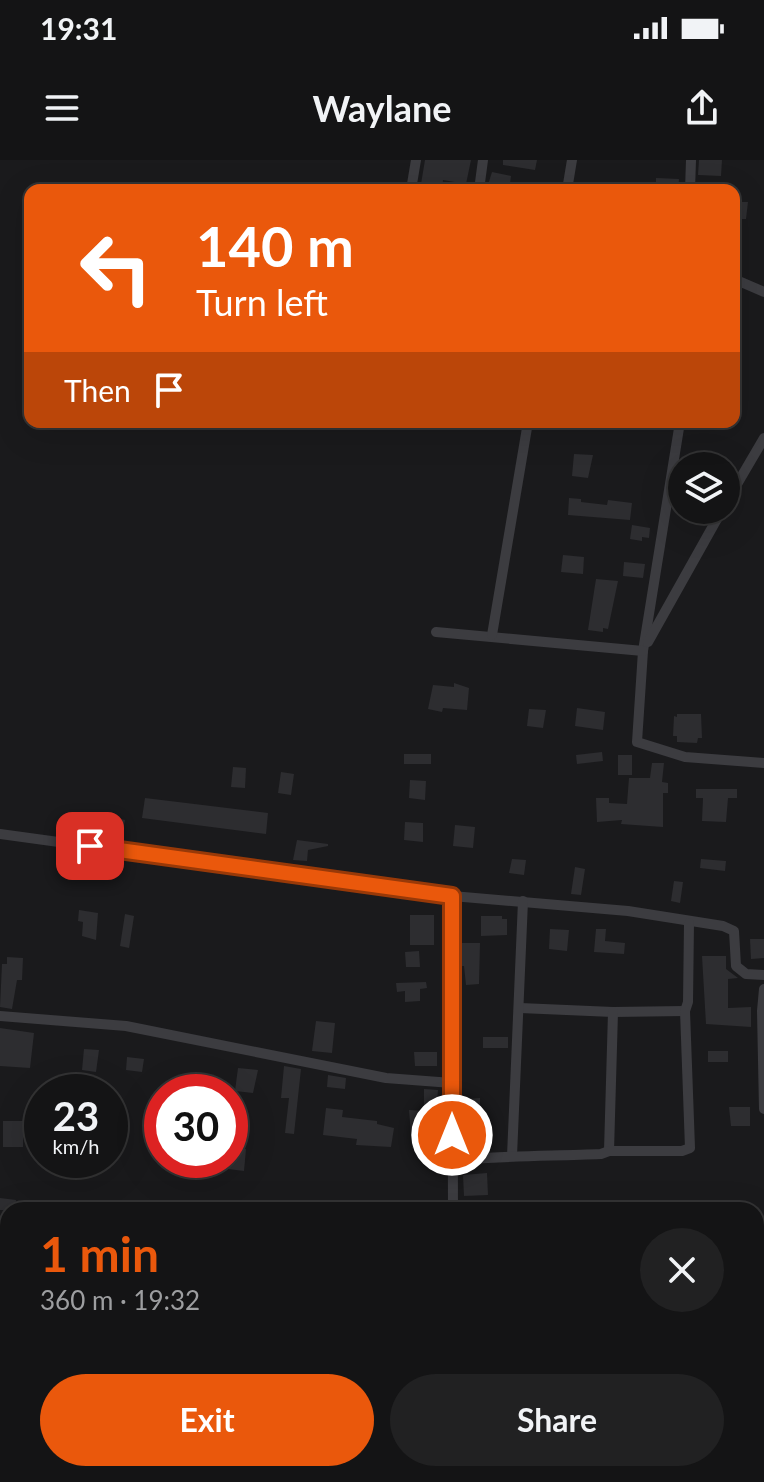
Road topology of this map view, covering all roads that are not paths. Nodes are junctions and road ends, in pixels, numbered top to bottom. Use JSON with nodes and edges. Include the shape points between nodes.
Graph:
{"nodes":[{"id":1,"x":416,"y":160,"type":"edge"},
{"id":2,"x":483,"y":160,"type":"edge"},
{"id":3,"x":572,"y":160,"type":"edge"},
{"id":4,"x":691,"y":160,"type":"edge"},
{"id":5,"x":412,"y":184,"type":"edge"},
{"id":6,"x":480,"y":184,"type":"edge"},
{"id":7,"x":568,"y":184,"type":"edge"},
{"id":8,"x":690,"y":184,"type":"edge"},
{"id":9,"x":740,"y":282,"type":"edge"},
{"id":10,"x":764,"y":292,"type":"edge"},
{"id":11,"x":527,"y":428,"type":"edge"},
{"id":12,"x":679,"y":428,"type":"edge"},
{"id":13,"x":764,"y":438,"type":"edge"},
{"id":14,"x":740,"y":479,"type":"edge"},
{"id":15,"x":714,"y":524,"type":"edge"},
{"id":16,"x":436,"y":632,"type":"dead end"},
{"id":17,"x":492,"y":635,"type":"junction"},
{"id":18,"x":643,"y":651,"type":"junction"},
{"id":19,"x":764,"y":763,"type":"edge"},
{"id":20,"x":0,"y":834,"type":"edge"},
{"id":21,"x":452,"y":896,"type":"junction"},
{"id":22,"x":523,"y":901,"type":"junction"},
{"id":23,"x":689,"y":923,"type":"junction"},
{"id":24,"x":764,"y":975,"type":"edge"},
{"id":25,"x":764,"y":989,"type":"edge"},
{"id":26,"x":520,"y":1008,"type":"junction"},
{"id":27,"x":685,"y":1011,"type":"junction"},
{"id":28,"x":613,"y":1012,"type":"junction"},
{"id":29,"x":0,"y":1016,"type":"edge"},
{"id":30,"x":452,"y":1083,"type":"junction"},
{"id":31,"x":763,"y":1093,"type":"edge"},
{"id":32,"x":764,"y":1109,"type":"edge"},
{"id":33,"x":609,"y":1151,"type":"junction"},
{"id":34,"x":512,"y":1156,"type":"junction"},
{"id":35,"x":452,"y":1160,"type":"junction"},
{"id":36,"x":453,"y":1202,"type":"edge"}],
"edges":[{"from":1,"to":5,"type":"street"},
{"from":2,"to":6,"type":"street"},
{"from":3,"to":7,"type":"street"},
{"from":4,"to":8,"type":"street"},
{"from":9,"to":10,"type":"street"},
{"from":11,"to":17,"type":"street"},
{"from":12,"to":18,"type":"street"},
{"from":13,"to":14,"type":"street"},
{"from":15,"to":18,"type":"street"},
{"from":16,"to":17,"type":"street"},
{"from":17,"to":18,"type":"street"},
{"from":18,"to":19,"type":"street","via":[[637,742],[685,757]]},
{"from":20,"to":21,"type":"street"},
{"from":21,"to":22,"type":"street"},
{"from":21,"to":30,"type":"street"},
{"from":22,"to":23,"type":"street"},
{"from":22,"to":26,"type":"street"},
{"from":23,"to":24,"type":"street","via":[[734,931],[736,966],[746,974]]},
{"from":23,"to":27,"type":"street"},
{"from":25,"to":31,"type":"street"},
{"from":26,"to":28,"type":"street"},
{"from":26,"to":34,"type":"street"},
{"from":27,"to":28,"type":"street"},
{"from":27,"to":33,"type":"street","via":[[690,1148]]},
{"from":28,"to":33,"type":"street"},
{"from":29,"to":30,"type":"street","via":[[126,1026],[386,1078]]},
{"from":30,"to":35,"type":"street"},
{"from":31,"to":32,"type":"street"},
{"from":33,"to":34,"type":"street"},
{"from":34,"to":35,"type":"street"},
{"from":35,"to":36,"type":"street"}]}
